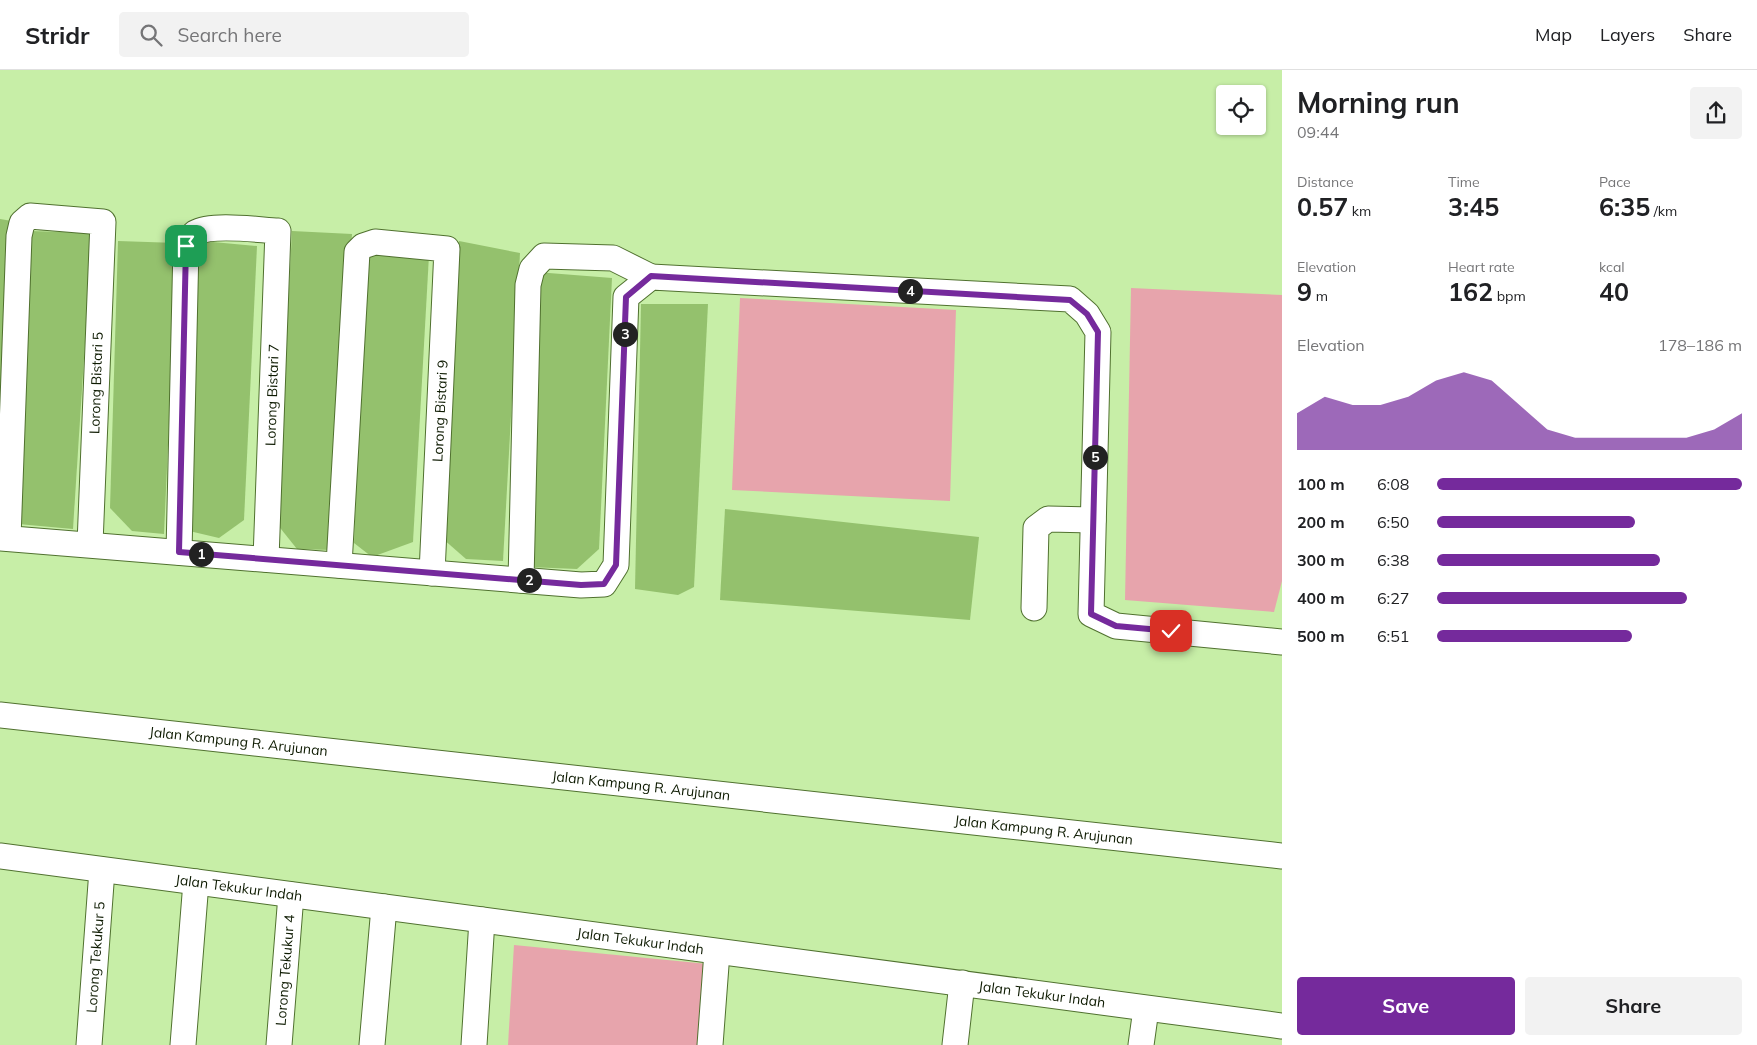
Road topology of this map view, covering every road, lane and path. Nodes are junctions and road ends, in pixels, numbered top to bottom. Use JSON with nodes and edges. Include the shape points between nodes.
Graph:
{"nodes":[{"id":1,"x":651,"y":276,"type":"junction"},
{"id":2,"x":1093,"y":520,"type":"junction"},
{"id":3,"x":4,"y":538,"type":"edge"},
{"id":4,"x":90,"y":544,"type":"junction"},
{"id":5,"x":179,"y":552,"type":"junction"},
{"id":6,"x":266,"y":559,"type":"junction"},
{"id":7,"x":339,"y":565,"type":"junction"},
{"id":8,"x":432,"y":573,"type":"junction"},
{"id":9,"x":521,"y":580,"type":"junction"},
{"id":10,"x":1034,"y":608,"type":"dead end"},
{"id":11,"x":1282,"y":642,"type":"edge"},
{"id":12,"x":0,"y":715,"type":"edge"},
{"id":13,"x":0,"y":856,"type":"edge"},
{"id":14,"x":1282,"y":856,"type":"edge"},
{"id":15,"x":102,"y":870,"type":"junction"},
{"id":16,"x":196,"y":882,"type":"junction"},
{"id":17,"x":291,"y":895,"type":"junction"},
{"id":18,"x":384,"y":907,"type":"junction"},
{"id":19,"x":482,"y":920,"type":"junction"},
{"id":20,"x":717,"y":952,"type":"junction"},
{"id":21,"x":962,"y":983,"type":"junction"},
{"id":22,"x":1146,"y":1009,"type":"junction"},
{"id":23,"x":1282,"y":1026,"type":"edge"},
{"id":24,"x":89,"y":1045,"type":"edge"},
{"id":25,"x":183,"y":1045,"type":"edge"},
{"id":26,"x":279,"y":1045,"type":"edge"},
{"id":27,"x":372,"y":1045,"type":"edge"},
{"id":28,"x":474,"y":1045,"type":"edge"},
{"id":29,"x":710,"y":1045,"type":"edge"},
{"id":30,"x":954,"y":1045,"type":"edge"},
{"id":31,"x":1141,"y":1045,"type":"edge"}],
"edges":[{"from":1,"to":2,"type":"street","via":[[1070,300],[1087,314],[1098,332]]},
{"from":1,"to":9,"type":"street","via":[[626,297],[616,565],[604,584]]},
{"from":1,"to":9,"type":"street","via":[[613,258],[544,256],[532,269],[528,285]]},
{"from":2,"to":10,"type":"street","via":[[1048,519],[1036,528]]},
{"from":2,"to":11,"type":"street","via":[[1091,614],[1116,626]]},
{"from":3,"to":4,"type":"street"},
{"from":3,"to":4,"type":"street","name":"Lorong Bistari 5","via":[[19,236],[22,223],[30,216],[103,222]]},
{"from":4,"to":5,"type":"street"},
{"from":5,"to":6,"type":"street"},
{"from":5,"to":6,"type":"street","name":"Lorong Bistari 7","via":[[186,246],[194,234],[203,230],[278,231]]},
{"from":6,"to":7,"type":"street"},
{"from":7,"to":8,"type":"street"},
{"from":7,"to":8,"type":"street","name":"Lorong Bistari 9","via":[[357,252],[362,246],[375,242],[447,249]]},
{"from":8,"to":9,"type":"street"},
{"from":12,"to":14,"type":"street","name":"Jalan Kampung R. Arujunan"},
{"from":13,"to":15,"type":"street","name":"Jalan Tekukur Indah"},
{"from":15,"to":16,"type":"street","name":"Jalan Tekukur Indah"},
{"from":15,"to":24,"type":"street","name":"Lorong Tekukur 5"},
{"from":16,"to":17,"type":"street","name":"Jalan Tekukur Indah"},
{"from":16,"to":25,"type":"street"},
{"from":17,"to":18,"type":"street","name":"Jalan Tekukur Indah"},
{"from":17,"to":26,"type":"street","name":"Lorong Tekukur 4"},
{"from":18,"to":19,"type":"street","name":"Jalan Tekukur Indah"},
{"from":18,"to":27,"type":"street"},
{"from":19,"to":20,"type":"street","name":"Jalan Tekukur Indah"},
{"from":19,"to":28,"type":"street"},
{"from":20,"to":21,"type":"street","name":"Jalan Tekukur Indah"},
{"from":20,"to":29,"type":"street"},
{"from":21,"to":22,"type":"street","name":"Jalan Tekukur Indah"},
{"from":21,"to":30,"type":"street"},
{"from":22,"to":23,"type":"street","name":"Jalan Tekukur Indah"},
{"from":22,"to":31,"type":"street"}]}
